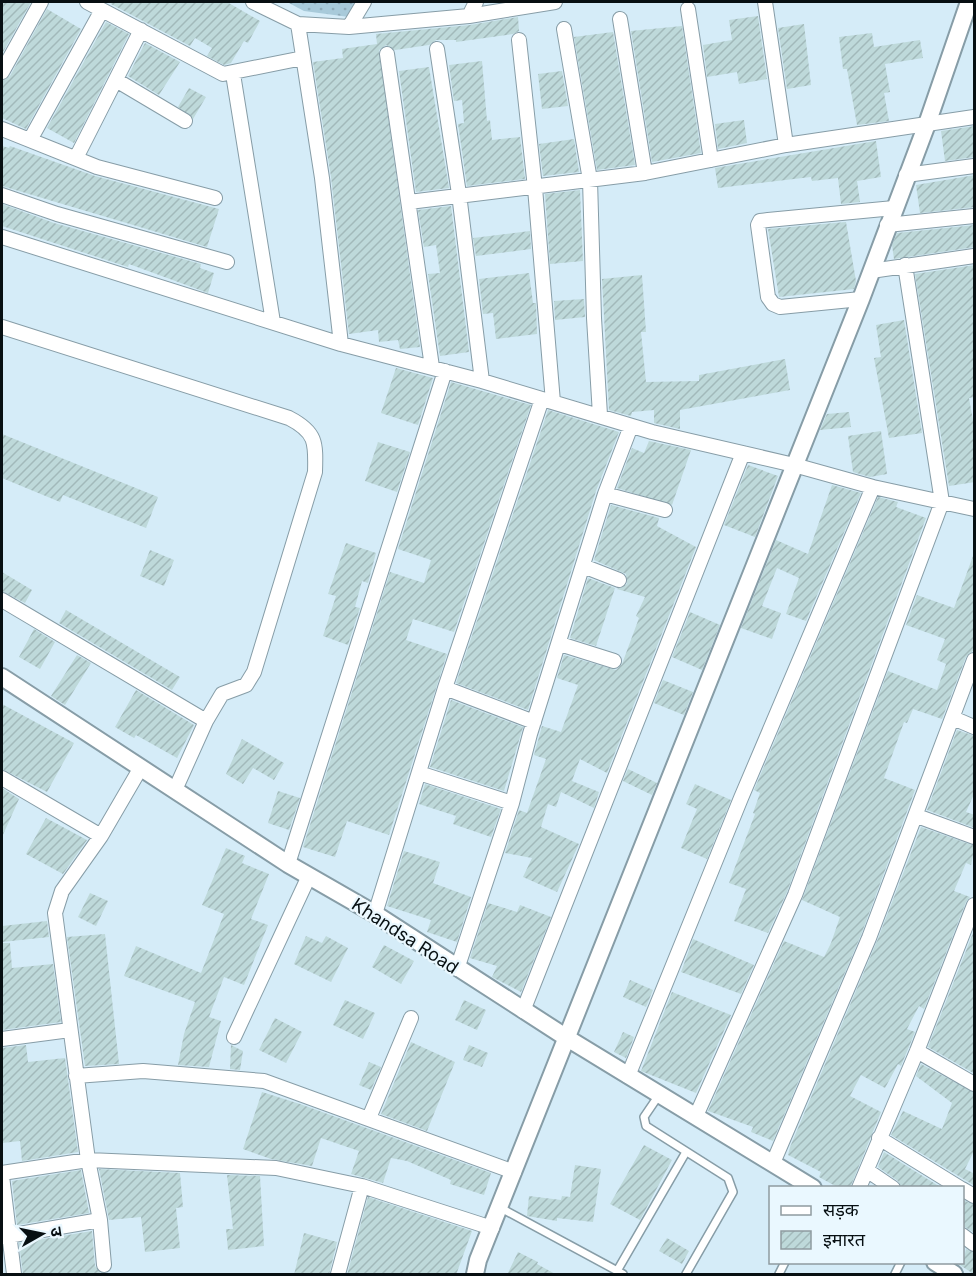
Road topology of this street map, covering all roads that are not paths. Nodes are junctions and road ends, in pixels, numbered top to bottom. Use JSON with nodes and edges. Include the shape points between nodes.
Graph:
{"nodes":[{"id":1,"x":41,"y":2,"type":"edge"},
{"id":2,"x":87,"y":2,"type":"edge"},
{"id":3,"x":364,"y":2,"type":"edge"},
{"id":4,"x":476,"y":2,"type":"edge"},
{"id":5,"x":555,"y":2,"type":"edge"},
{"id":6,"x":765,"y":2,"type":"edge"},
{"id":7,"x":969,"y":2,"type":"edge"},
{"id":8,"x":259,"y":3,"type":"edge"},
{"id":9,"x":688,"y":9,"type":"dead end"},
{"id":10,"x":102,"y":10,"type":"junction"},
{"id":11,"x":469,"y":16,"type":"junction"},
{"id":12,"x":620,"y":19,"type":"dead end"},
{"id":13,"x":968,"y":21,"type":"edge"},
{"id":14,"x":298,"y":24,"type":"junction"},
{"id":15,"x":349,"y":27,"type":"junction"},
{"id":16,"x":564,"y":29,"type":"dead end"},
{"id":17,"x":141,"y":30,"type":"junction"},
{"id":18,"x":519,"y":40,"type":"dead end"},
{"id":19,"x":437,"y":49,"type":"dead end"},
{"id":20,"x":387,"y":54,"type":"dead end"},
{"id":21,"x":303,"y":58,"type":"junction"},
{"id":22,"x":2,"y":71,"type":"edge"},
{"id":23,"x":233,"y":74,"type":"junction"},
{"id":24,"x":116,"y":80,"type":"junction"},
{"id":25,"x":975,"y":117,"type":"edge"},
{"id":26,"x":184,"y":121,"type":"dead end"},
{"id":27,"x":927,"y":124,"type":"junction"},
{"id":28,"x":2,"y":129,"type":"edge"},
{"id":29,"x":30,"y":140,"type":"junction"},
{"id":30,"x":786,"y":145,"type":"junction"},
{"id":31,"x":76,"y":158,"type":"junction"},
{"id":32,"x":711,"y":160,"type":"junction"},
{"id":33,"x":975,"y":166,"type":"edge"},
{"id":34,"x":645,"y":173,"type":"junction"},
{"id":35,"x":906,"y":175,"type":"junction"},
{"id":36,"x":590,"y":180,"type":"junction"},
{"id":37,"x":535,"y":188,"type":"junction"},
{"id":38,"x":459,"y":194,"type":"junction"},
{"id":39,"x":2,"y":195,"type":"edge"},
{"id":40,"x":215,"y":198,"type":"dead end"},
{"id":41,"x":409,"y":202,"type":"junction"},
{"id":42,"x":894,"y":208,"type":"junction"},
{"id":43,"x":975,"y":216,"type":"edge"},
{"id":44,"x":887,"y":225,"type":"junction"},
{"id":45,"x":2,"y":237,"type":"edge"},
{"id":46,"x":975,"y":256,"type":"edge"},
{"id":47,"x":227,"y":262,"type":"dead end"},
{"id":48,"x":905,"y":266,"type":"junction"},
{"id":49,"x":871,"y":271,"type":"junction"},
{"id":50,"x":861,"y":299,"type":"junction"},
{"id":51,"x":273,"y":322,"type":"junction"},
{"id":52,"x":2,"y":327,"type":"edge"},
{"id":53,"x":341,"y":344,"type":"junction"},
{"id":54,"x":439,"y":369,"type":"junction"},
{"id":55,"x":482,"y":381,"type":"junction"},
{"id":56,"x":548,"y":400,"type":"junction"},
{"id":57,"x":600,"y":415,"type":"junction"},
{"id":58,"x":631,"y":426,"type":"junction"},
{"id":59,"x":743,"y":453,"type":"junction"},
{"id":60,"x":794,"y":465,"type":"junction"},
{"id":61,"x":873,"y":487,"type":"junction"},
{"id":62,"x":605,"y":494,"type":"junction"},
{"id":63,"x":942,"y":502,"type":"junction"},
{"id":64,"x":975,"y":509,"type":"edge"},
{"id":65,"x":665,"y":510,"type":"dead end"},
{"id":66,"x":583,"y":567,"type":"junction"},
{"id":67,"x":619,"y":580,"type":"dead end"},
{"id":68,"x":2,"y":600,"type":"edge"},
{"id":69,"x":560,"y":644,"type":"junction"},
{"id":70,"x":975,"y":660,"type":"edge"},
{"id":71,"x":614,"y":661,"type":"dead end"},
{"id":72,"x":2,"y":677,"type":"edge"},
{"id":73,"x":445,"y":688,"type":"junction"},
{"id":74,"x":953,"y":718,"type":"junction"},
{"id":75,"x":206,"y":721,"type":"junction"},
{"id":76,"x":534,"y":722,"type":"junction"},
{"id":77,"x":975,"y":727,"type":"edge"},
{"id":78,"x":140,"y":769,"type":"junction"},
{"id":79,"x":419,"y":773,"type":"junction"},
{"id":80,"x":2,"y":778,"type":"edge"},
{"id":81,"x":175,"y":790,"type":"junction"},
{"id":82,"x":512,"y":803,"type":"junction"},
{"id":83,"x":917,"y":816,"type":"junction"},
{"id":84,"x":101,"y":836,"type":"junction"},
{"id":85,"x":975,"y":837,"type":"edge"},
{"id":86,"x":288,"y":864,"type":"junction"},
{"id":87,"x":309,"y":876,"type":"junction"},
{"id":88,"x":975,"y":905,"type":"edge"},
{"id":89,"x":375,"y":914,"type":"junction"},
{"id":90,"x":457,"y":969,"type":"junction"},
{"id":91,"x":523,"y":1011,"type":"junction"},
{"id":92,"x":411,"y":1018,"type":"dead end"},
{"id":93,"x":70,"y":1029,"type":"junction"},
{"id":94,"x":234,"y":1037,"type":"dead end"},
{"id":95,"x":567,"y":1038,"type":"junction"},
{"id":96,"x":2,"y":1039,"type":"edge"},
{"id":97,"x":917,"y":1051,"type":"junction"},
{"id":98,"x":76,"y":1076,"type":"junction"},
{"id":99,"x":628,"y":1076,"type":"junction"},
{"id":100,"x":975,"y":1084,"type":"edge"},
{"id":101,"x":660,"y":1095,"type":"junction"},
{"id":102,"x":696,"y":1116,"type":"junction"},
{"id":103,"x":369,"y":1118,"type":"junction"},
{"id":104,"x":879,"y":1137,"type":"junction"},
{"id":105,"x":686,"y":1152,"type":"junction"},
{"id":106,"x":88,"y":1160,"type":"junction"},
{"id":107,"x":773,"y":1163,"type":"junction"},
{"id":108,"x":868,"y":1171,"type":"junction"},
{"id":109,"x":514,"y":1172,"type":"junction"},
{"id":110,"x":2,"y":1174,"type":"edge"},
{"id":111,"x":363,"y":1186,"type":"junction"},
{"id":112,"x":810,"y":1186,"type":"edge"},
{"id":113,"x":860,"y":1186,"type":"edge"},
{"id":114,"x":890,"y":1186,"type":"edge"},
{"id":115,"x":958,"y":1186,"type":"edge"},
{"id":116,"x":499,"y":1207,"type":"junction"},
{"id":117,"x":100,"y":1220,"type":"junction"},
{"id":118,"x":492,"y":1228,"type":"junction"},
{"id":119,"x":6,"y":1236,"type":"edge"},
{"id":120,"x":937,"y":1264,"type":"edge"},
{"id":121,"x":104,"y":1265,"type":"dead end"},
{"id":122,"x":620,"y":1273,"type":"edge"},
{"id":123,"x":14,"y":1275,"type":"edge"},
{"id":124,"x":338,"y":1275,"type":"edge"},
{"id":125,"x":475,"y":1275,"type":"edge"},
{"id":126,"x":686,"y":1275,"type":"edge"},
{"id":127,"x":954,"y":1275,"type":"edge"}],
"edges":[{"from":1,"to":22,"type":"street"},
{"from":2,"to":10,"type":"street"},
{"from":3,"to":15,"type":"street"},
{"from":4,"to":11,"type":"street"},
{"from":5,"to":11,"type":"street"},
{"from":6,"to":30,"type":"street"},
{"from":7,"to":13,"type":"street"},
{"from":8,"to":14,"type":"street"},
{"from":9,"to":32,"type":"street"},
{"from":10,"to":17,"type":"street"},
{"from":10,"to":29,"type":"street"},
{"from":11,"to":15,"type":"street"},
{"from":12,"to":34,"type":"street"},
{"from":13,"to":27,"type":"street"},
{"from":14,"to":15,"type":"street"},
{"from":14,"to":21,"type":"street"},
{"from":16,"to":36,"type":"street"},
{"from":17,"to":23,"type":"street","via":[[223,74]]},
{"from":17,"to":24,"type":"street"},
{"from":18,"to":37,"type":"street"},
{"from":19,"to":38,"type":"street"},
{"from":20,"to":41,"type":"street"},
{"from":21,"to":23,"type":"street"},
{"from":21,"to":53,"type":"street"},
{"from":23,"to":51,"type":"street"},
{"from":24,"to":26,"type":"street"},
{"from":24,"to":31,"type":"street"},
{"from":25,"to":27,"type":"street"},
{"from":27,"to":30,"type":"street"},
{"from":27,"to":35,"type":"street"},
{"from":28,"to":29,"type":"street"},
{"from":29,"to":31,"type":"street"},
{"from":30,"to":32,"type":"street"},
{"from":31,"to":40,"type":"street"},
{"from":32,"to":34,"type":"street"},
{"from":33,"to":35,"type":"street"},
{"from":34,"to":36,"type":"street"},
{"from":35,"to":42,"type":"street"},
{"from":36,"to":37,"type":"street"},
{"from":36,"to":57,"type":"street"},
{"from":37,"to":38,"type":"street"},
{"from":37,"to":56,"type":"street"},
{"from":38,"to":41,"type":"street"},
{"from":38,"to":55,"type":"street"},
{"from":39,"to":47,"type":"street"},
{"from":41,"to":54,"type":"street"},
{"from":42,"to":44,"type":"street"},
{"from":42,"to":50,"type":"street","via":[[760,221],[758,225],[768,297],[773,304]]},
{"from":43,"to":44,"type":"street"},
{"from":44,"to":49,"type":"street"},
{"from":45,"to":51,"type":"street"},
{"from":46,"to":48,"type":"street"},
{"from":48,"to":49,"type":"street"},
{"from":48,"to":63,"type":"street"},
{"from":49,"to":50,"type":"street"},
{"from":50,"to":60,"type":"street"},
{"from":51,"to":53,"type":"street"},
{"from":52,"to":75,"type":"street","via":[[289,418],[306,427],[314,440],[315,472],[254,672],[246,685],[222,694]]},
{"from":53,"to":54,"type":"street"},
{"from":54,"to":55,"type":"street"},
{"from":54,"to":86,"type":"street"},
{"from":55,"to":56,"type":"street"},
{"from":56,"to":57,"type":"street"},
{"from":56,"to":73,"type":"street"},
{"from":57,"to":58,"type":"street"},
{"from":58,"to":59,"type":"street"},
{"from":58,"to":62,"type":"street"},
{"from":59,"to":60,"type":"street"},
{"from":59,"to":91,"type":"street"},
{"from":60,"to":61,"type":"street"},
{"from":60,"to":95,"type":"street"},
{"from":61,"to":63,"type":"street"},
{"from":61,"to":99,"type":"street"},
{"from":62,"to":65,"type":"street"},
{"from":62,"to":66,"type":"street"},
{"from":63,"to":64,"type":"street"},
{"from":63,"to":102,"type":"street","via":[[795,895]]},
{"from":66,"to":67,"type":"street"},
{"from":66,"to":69,"type":"street"},
{"from":68,"to":75,"type":"street"},
{"from":69,"to":71,"type":"street"},
{"from":69,"to":76,"type":"street"},
{"from":70,"to":74,"type":"street"},
{"from":72,"to":78,"type":"street","name":"Khandsa Road"},
{"from":73,"to":76,"type":"street"},
{"from":73,"to":79,"type":"street"},
{"from":74,"to":77,"type":"street"},
{"from":74,"to":83,"type":"street"},
{"from":75,"to":81,"type":"street"},
{"from":76,"to":82,"type":"street"},
{"from":78,"to":81,"type":"street","name":"Khandsa Road"},
{"from":78,"to":84,"type":"street"},
{"from":79,"to":82,"type":"street"},
{"from":79,"to":89,"type":"street"},
{"from":80,"to":84,"type":"street"},
{"from":81,"to":86,"type":"street","name":"Khandsa Road"},
{"from":82,"to":90,"type":"street"},
{"from":83,"to":85,"type":"street"},
{"from":83,"to":107,"type":"street"},
{"from":84,"to":93,"type":"street","via":[[57,901],[56,932]]},
{"from":86,"to":87,"type":"street","name":"Khandsa Road"},
{"from":87,"to":89,"type":"street","name":"Khandsa Road"},
{"from":87,"to":94,"type":"street"},
{"from":88,"to":97,"type":"street"},
{"from":89,"to":90,"type":"street","name":"Khandsa Road"},
{"from":90,"to":91,"type":"street","name":"Khandsa Road"},
{"from":91,"to":95,"type":"street","name":"Khandsa Road"},
{"from":92,"to":103,"type":"street"},
{"from":93,"to":96,"type":"street"},
{"from":93,"to":98,"type":"street"},
{"from":95,"to":99,"type":"street","name":"Khandsa Road"},
{"from":95,"to":109,"type":"street"},
{"from":97,"to":100,"type":"street"},
{"from":97,"to":104,"type":"street"},
{"from":98,"to":103,"type":"street","via":[[143,1071],[264,1081]]},
{"from":98,"to":106,"type":"street"},
{"from":99,"to":101,"type":"street","name":"Khandsa Road"},
{"from":101,"to":102,"type":"street","name":"Khandsa Road"},
{"from":101,"to":105,"type":"lane","via":[[644,1122]]},
{"from":102,"to":107,"type":"street","name":"Khandsa Road"},
{"from":103,"to":109,"type":"street"},
{"from":104,"to":108,"type":"street"},
{"from":104,"to":115,"type":"street"},
{"from":105,"to":122,"type":"lane"},
{"from":105,"to":126,"type":"lane","via":[[728,1178],[733,1192]]},
{"from":106,"to":110,"type":"street"},
{"from":106,"to":111,"type":"street","via":[[276,1168]]},
{"from":106,"to":117,"type":"street"},
{"from":107,"to":112,"type":"street","name":"Khandsa Road"},
{"from":108,"to":113,"type":"street"},
{"from":108,"to":114,"type":"street"},
{"from":109,"to":116,"type":"street"},
{"from":110,"to":119,"type":"street"},
{"from":111,"to":118,"type":"street"},
{"from":111,"to":124,"type":"street"},
{"from":116,"to":118,"type":"street"},
{"from":116,"to":122,"type":"lane"},
{"from":117,"to":119,"type":"street"},
{"from":117,"to":121,"type":"street"},
{"from":118,"to":125,"type":"street"},
{"from":119,"to":123,"type":"street"},
{"from":120,"to":127,"type":"street"}]}
